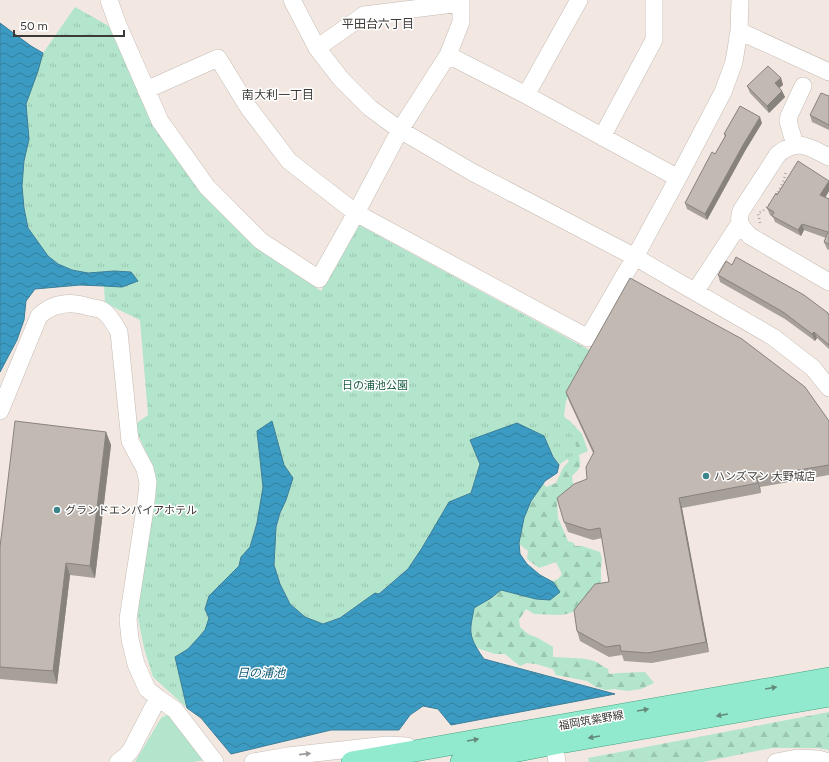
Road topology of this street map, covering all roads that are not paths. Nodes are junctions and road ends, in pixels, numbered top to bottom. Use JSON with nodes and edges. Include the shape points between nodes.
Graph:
{"nodes":[{"id":1,"x":109,"y":0,"type":"edge"},
{"id":2,"x":292,"y":0,"type":"edge"},
{"id":3,"x":579,"y":0,"type":"edge"},
{"id":4,"x":654,"y":0,"type":"edge"},
{"id":5,"x":740,"y":0,"type":"edge"},
{"id":6,"x":461,"y":1,"type":"edge"},
{"id":7,"x":739,"y":31,"type":"junction"},
{"id":8,"x":317,"y":48,"type":"junction"},
{"id":9,"x":448,"y":55,"type":"junction"},
{"id":10,"x":829,"y":72,"type":"edge"},
{"id":11,"x":803,"y":86,"type":"dead end"},
{"id":12,"x":146,"y":90,"type":"junction"},
{"id":13,"x":526,"y":95,"type":"junction"},
{"id":14,"x":400,"y":130,"type":"junction"},
{"id":15,"x":602,"y":137,"type":"junction"},
{"id":16,"x":795,"y":145,"type":"junction"},
{"id":17,"x":829,"y":157,"type":"edge"},
{"id":18,"x":678,"y":178,"type":"junction"},
{"id":19,"x":356,"y":213,"type":"junction"},
{"id":20,"x":740,"y":224,"type":"junction"},
{"id":21,"x":635,"y":257,"type":"junction"},
{"id":22,"x":829,"y":282,"type":"edge"},
{"id":23,"x":695,"y":292,"type":"junction"},
{"id":24,"x":829,"y":388,"type":"edge"},
{"id":25,"x":0,"y":410,"type":"edge"},
{"id":26,"x":829,"y":678,"type":"edge"},
{"id":27,"x":829,"y":696,"type":"edge"},
{"id":28,"x":158,"y":698,"type":"junction"},
{"id":29,"x":439,"y":746,"type":"junction"},
{"id":30,"x":555,"y":753,"type":"edge"},
{"id":31,"x":118,"y":762,"type":"edge"},
{"id":32,"x":215,"y":762,"type":"edge"},
{"id":33,"x":253,"y":762,"type":"edge"},
{"id":34,"x":352,"y":762,"type":"edge"},
{"id":35,"x":461,"y":762,"type":"edge"},
{"id":36,"x":776,"y":762,"type":"edge"},
{"id":37,"x":829,"y":762,"type":"edge"}],
"edges":[{"from":1,"to":12,"type":"street"},
{"from":2,"to":8,"type":"street"},
{"from":3,"to":13,"type":"street"},
{"from":4,"to":15,"type":"street","via":[[654,40]]},
{"from":5,"to":7,"type":"street"},
{"from":6,"to":8,"type":"street","via":[[364,14]]},
{"from":6,"to":9,"type":"street","via":[[461,22]]},
{"from":7,"to":10,"type":"street"},
{"from":7,"to":18,"type":"street","via":[[734,62],[723,92]]},
{"from":8,"to":14,"type":"street","via":[[341,79],[370,108]]},
{"from":9,"to":13,"type":"street"},
{"from":9,"to":14,"type":"street"},
{"from":11,"to":16,"type":"street","via":[[788,121]]},
{"from":12,"to":19,"type":"street","via":[[218,58],[248,107],[289,161]]},
{"from":12,"to":19,"type":"street","via":[[160,121],[208,187],[261,241],[318,279]]},
{"from":13,"to":15,"type":"street"},
{"from":14,"to":19,"type":"street"},
{"from":14,"to":21,"type":"street","via":[[472,172]]},
{"from":15,"to":18,"type":"street"},
{"from":16,"to":17,"type":"street","via":[[805,146]]},
{"from":16,"to":20,"type":"street","via":[[778,154],[741,211]]},
{"from":18,"to":21,"type":"street"},
{"from":19,"to":21,"type":"street","via":[[588,338]]},
{"from":20,"to":22,"type":"street","via":[[750,236]]},
{"from":20,"to":23,"type":"street"},
{"from":21,"to":23,"type":"street"},
{"from":23,"to":24,"type":"street","via":[[773,337],[813,368]]},
{"from":25,"to":28,"type":"street","via":[[39,316],[46,310],[67,303],[80,304],[102,310],[113,321],[119,332],[130,441],[145,469],[148,482],[128,619],[130,639],[136,664],[147,689]]},
{"from":29,"to":26,"type":"main road","name":"福岡筑紫野線","one_way":true},
{"from":27,"to":30,"type":"main road","name":"福岡筑紫野線","one_way":true},
{"from":28,"to":31,"type":"street","via":[[131,750]]},
{"from":28,"to":32,"type":"street","via":[[175,710]]},
{"from":33,"to":29,"type":"street","one_way":true,"via":[[387,745]]},
{"from":29,"to":34,"type":"main road","name":"福岡筑紫野線"},
{"from":30,"to":35,"type":"main road","name":"福岡筑紫野線"},
{"from":36,"to":37,"type":"street","via":[[796,758]]}]}
